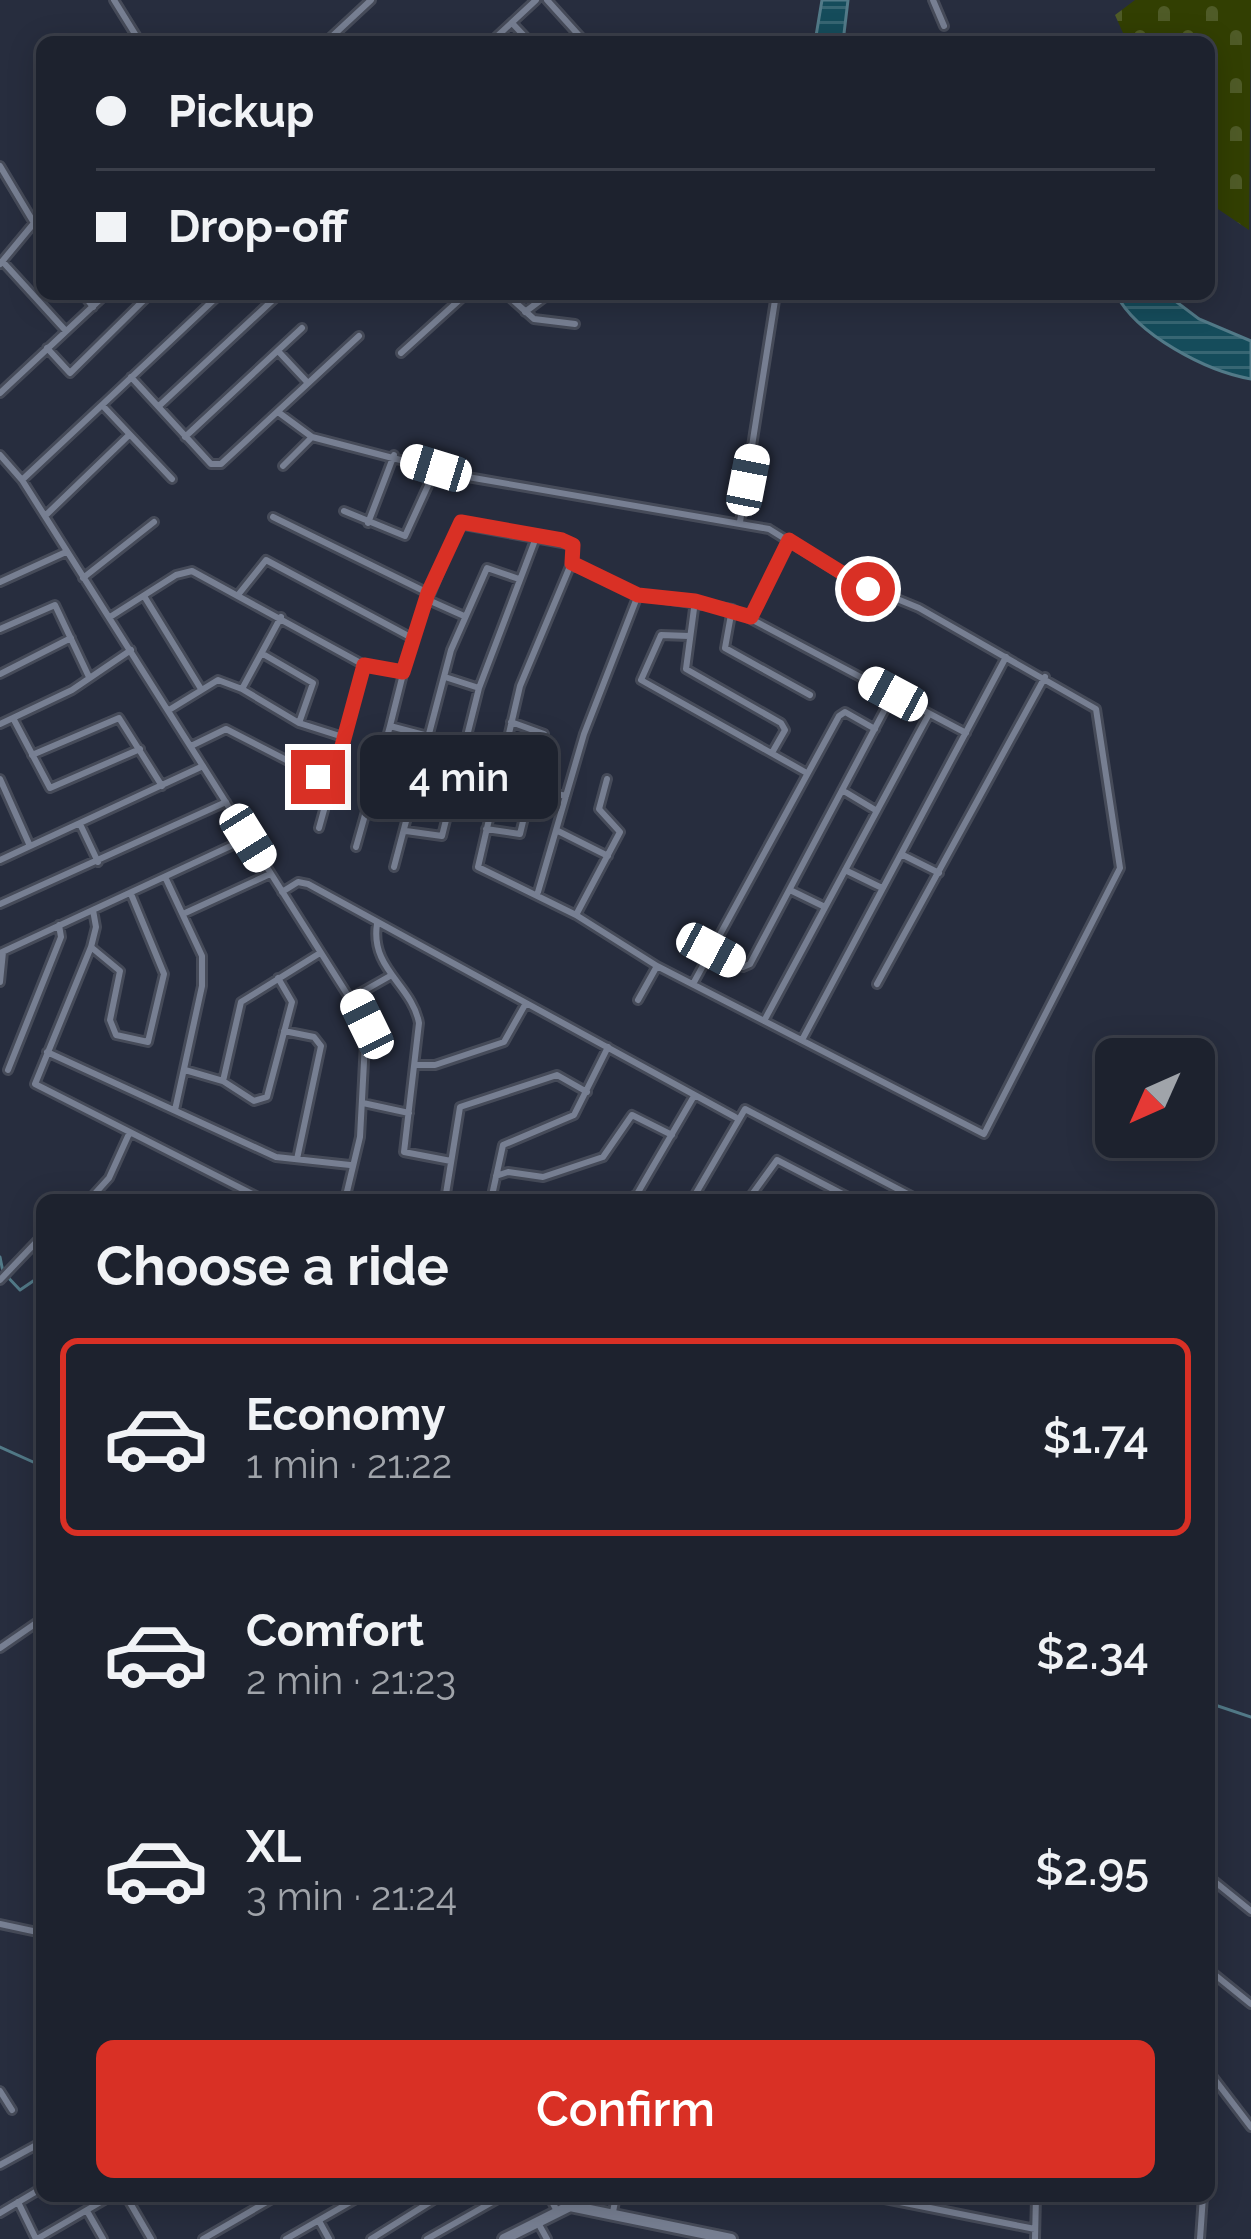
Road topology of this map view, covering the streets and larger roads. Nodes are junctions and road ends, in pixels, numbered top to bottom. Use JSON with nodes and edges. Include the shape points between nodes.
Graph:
{"nodes":[{"id":1,"x":114,"y":0,"type":"edge"},
{"id":2,"x":371,"y":0,"type":"edge"},
{"id":3,"x":536,"y":0,"type":"edge"},
{"id":4,"x":548,"y":0,"type":"edge"},
{"id":5,"x":933,"y":0,"type":"edge"},
{"id":6,"x":512,"y":22,"type":"junction"},
{"id":7,"x":944,"y":26,"type":"dead end"},
{"id":8,"x":136,"y":36,"type":"edge"},
{"id":9,"x":332,"y":36,"type":"edge"},
{"id":10,"x":497,"y":36,"type":"edge"},
{"id":11,"x":525,"y":36,"type":"edge"},
{"id":12,"x":580,"y":36,"type":"edge"},
{"id":13,"x":0,"y":166,"type":"edge"},
{"id":14,"x":12,"y":184,"type":"junction"},
{"id":15,"x":0,"y":194,"type":"edge"},
{"id":16,"x":36,"y":221,"type":"edge"},
{"id":17,"x":34,"y":223,"type":"junction"},
{"id":18,"x":1,"y":263,"type":"edge"},
{"id":19,"x":36,"y":300,"type":"edge"},
{"id":20,"x":36,"y":300,"type":"edge"},
{"id":21,"x":87,"y":300,"type":"edge"},
{"id":22,"x":100,"y":300,"type":"edge"},
{"id":23,"x":144,"y":300,"type":"edge"},
{"id":24,"x":214,"y":300,"type":"edge"},
{"id":25,"x":273,"y":300,"type":"edge"},
{"id":26,"x":459,"y":300,"type":"edge"},
{"id":27,"x":512,"y":300,"type":"edge"},
{"id":28,"x":541,"y":300,"type":"edge"},
{"id":29,"x":775,"y":300,"type":"edge"},
{"id":30,"x":93,"y":307,"type":"junction"},
{"id":31,"x":525,"y":312,"type":"junction"},
{"id":32,"x":575,"y":324,"type":"dead end"},
{"id":33,"x":302,"y":328,"type":"dead end"},
{"id":34,"x":65,"y":330,"type":"junction"},
{"id":35,"x":359,"y":336,"type":"dead end"},
{"id":36,"x":47,"y":347,"type":"junction"},
{"id":37,"x":278,"y":351,"type":"junction"},
{"id":38,"x":401,"y":352,"type":"dead end"},
{"id":39,"x":131,"y":377,"type":"junction"},
{"id":40,"x":308,"y":383,"type":"junction"},
{"id":41,"x":0,"y":393,"type":"edge"},
{"id":42,"x":103,"y":405,"type":"junction"},
{"id":43,"x":158,"y":407,"type":"junction"},
{"id":44,"x":278,"y":412,"type":"junction"},
{"id":45,"x":129,"y":435,"type":"junction"},
{"id":46,"x":185,"y":437,"type":"junction"},
{"id":47,"x":312,"y":437,"type":"junction"},
{"id":48,"x":0,"y":455,"type":"edge"},
{"id":49,"x":394,"y":455,"type":"junction"},
{"id":50,"x":283,"y":466,"type":"dead end"},
{"id":51,"x":436,"y":468,"type":"junction"},
{"id":52,"x":172,"y":479,"type":"dead end"},
{"id":53,"x":22,"y":481,"type":"junction"},
{"id":54,"x":344,"y":511,"type":"dead end"},
{"id":55,"x":45,"y":516,"type":"junction"},
{"id":56,"x":273,"y":517,"type":"dead end"},
{"id":57,"x":740,"y":521,"type":"junction"},
{"id":58,"x":154,"y":522,"type":"dead end"},
{"id":59,"x":368,"y":523,"type":"junction"},
{"id":60,"x":537,"y":536,"type":"junction"},
{"id":61,"x":789,"y":540,"type":"junction"},
{"id":62,"x":66,"y":552,"type":"junction"},
{"id":63,"x":572,"y":563,"type":"junction"},
{"id":64,"x":83,"y":578,"type":"junction"},
{"id":65,"x":518,"y":579,"type":"junction"},
{"id":66,"x":0,"y":582,"type":"edge"},
{"id":67,"x":238,"y":595,"type":"junction"},
{"id":68,"x":638,"y":595,"type":"junction"},
{"id":69,"x":144,"y":596,"type":"junction"},
{"id":70,"x":427,"y":596,"type":"junction"},
{"id":71,"x":695,"y":601,"type":"junction"},
{"id":72,"x":732,"y":609,"type":"junction"},
{"id":73,"x":464,"y":616,"type":"junction"},
{"id":74,"x":110,"y":617,"type":"junction"},
{"id":75,"x":281,"y":617,"type":"junction"},
{"id":76,"x":751,"y":617,"type":"junction"},
{"id":77,"x":0,"y":629,"type":"edge"},
{"id":78,"x":689,"y":636,"type":"junction"},
{"id":79,"x":71,"y":638,"type":"junction"},
{"id":80,"x":412,"y":638,"type":"junction"},
{"id":81,"x":130,"y":650,"type":"junction"},
{"id":82,"x":262,"y":654,"type":"junction"},
{"id":83,"x":1006,"y":656,"type":"junction"},
{"id":84,"x":364,"y":665,"type":"junction"},
{"id":85,"x":403,"y":672,"type":"junction"},
{"id":86,"x":0,"y":674,"type":"edge"},
{"id":87,"x":89,"y":677,"type":"junction"},
{"id":88,"x":445,"y":677,"type":"junction"},
{"id":89,"x":1045,"y":677,"type":"junction"},
{"id":90,"x":479,"y":688,"type":"junction"},
{"id":91,"x":201,"y":689,"type":"junction"},
{"id":92,"x":242,"y":689,"type":"junction"},
{"id":93,"x":893,"y":694,"type":"junction"},
{"id":94,"x":810,"y":695,"type":"dead end"},
{"id":95,"x":169,"y":710,"type":"junction"},
{"id":96,"x":929,"y":714,"type":"junction"},
{"id":97,"x":14,"y":718,"type":"junction"},
{"id":98,"x":511,"y":722,"type":"junction"},
{"id":99,"x":299,"y":723,"type":"junction"},
{"id":100,"x":0,"y":724,"type":"edge"},
{"id":101,"x":390,"y":726,"type":"junction"},
{"id":102,"x":874,"y":729,"type":"junction"},
{"id":103,"x":966,"y":733,"type":"junction"},
{"id":104,"x":428,"y":736,"type":"junction"},
{"id":105,"x":343,"y":737,"type":"junction"},
{"id":106,"x":191,"y":746,"type":"junction"},
{"id":107,"x":140,"y":749,"type":"junction"},
{"id":108,"x":465,"y":751,"type":"junction"},
{"id":109,"x":772,"y":751,"type":"junction"},
{"id":110,"x":32,"y":755,"type":"junction"},
{"id":111,"x":503,"y":761,"type":"junction"},
{"id":112,"x":202,"y":766,"type":"junction"},
{"id":113,"x":806,"y":772,"type":"junction"},
{"id":114,"x":0,"y":779,"type":"edge"},
{"id":115,"x":607,"y":779,"type":"dead end"},
{"id":116,"x":332,"y":783,"type":"junction"},
{"id":117,"x":162,"y":786,"type":"junction"},
{"id":118,"x":534,"y":789,"type":"junction"},
{"id":119,"x":842,"y":790,"type":"junction"},
{"id":120,"x":566,"y":796,"type":"junction"},
{"id":121,"x":226,"y":802,"type":"junction"},
{"id":122,"x":14,"y":808,"type":"junction"},
{"id":123,"x":877,"y":811,"type":"junction"},
{"id":124,"x":0,"y":814,"type":"edge"},
{"id":125,"x":80,"y":824,"type":"junction"},
{"id":126,"x":319,"y":827,"type":"dead end"},
{"id":127,"x":487,"y":829,"type":"junction"},
{"id":128,"x":557,"y":830,"type":"junction"},
{"id":129,"x":406,"y":832,"type":"junction"},
{"id":130,"x":248,"y":838,"type":"junction"},
{"id":131,"x":30,"y":846,"type":"junction"},
{"id":132,"x":356,"y":847,"type":"dead end"},
{"id":133,"x":901,"y":854,"type":"junction"},
{"id":134,"x":608,"y":856,"type":"junction"},
{"id":135,"x":0,"y":860,"type":"edge"},
{"id":136,"x":98,"y":862,"type":"junction"},
{"id":137,"x":394,"y":867,"type":"dead end"},
{"id":138,"x":845,"y":870,"type":"junction"},
{"id":139,"x":939,"y":873,"type":"junction"},
{"id":140,"x":270,"y":874,"type":"junction"},
{"id":141,"x":166,"y":879,"type":"junction"},
{"id":142,"x":882,"y":888,"type":"junction"},
{"id":143,"x":790,"y":890,"type":"junction"},
{"id":144,"x":282,"y":892,"type":"junction"},
{"id":145,"x":538,"y":894,"type":"junction"},
{"id":146,"x":131,"y":895,"type":"junction"},
{"id":147,"x":0,"y":904,"type":"edge"},
{"id":148,"x":825,"y":907,"type":"junction"},
{"id":149,"x":93,"y":910,"type":"junction"},
{"id":150,"x":183,"y":914,"type":"junction"},
{"id":151,"x":576,"y":915,"type":"junction"},
{"id":152,"x":377,"y":924,"type":"junction"},
{"id":153,"x":59,"y":925,"type":"junction"},
{"id":154,"x":91,"y":947,"type":"junction"},
{"id":155,"x":711,"y":950,"type":"junction"},
{"id":156,"x":2,"y":953,"type":"edge"},
{"id":157,"x":320,"y":953,"type":"junction"},
{"id":158,"x":656,"y":966,"type":"junction"},
{"id":159,"x":390,"y":976,"type":"junction"},
{"id":160,"x":278,"y":978,"type":"junction"},
{"id":161,"x":0,"y":982,"type":"edge"},
{"id":162,"x":693,"y":984,"type":"junction"},
{"id":163,"x":877,"y":985,"type":"dead end"},
{"id":164,"x":353,"y":997,"type":"junction"},
{"id":165,"x":638,"y":1000,"type":"dead end"},
{"id":166,"x":526,"y":1003,"type":"junction"},
{"id":167,"x":764,"y":1021,"type":"junction"},
{"id":168,"x":284,"y":1030,"type":"junction"},
{"id":169,"x":802,"y":1040,"type":"junction"},
{"id":170,"x":608,"y":1048,"type":"junction"},
{"id":171,"x":47,"y":1052,"type":"junction"},
{"id":172,"x":416,"y":1065,"type":"junction"},
{"id":173,"x":8,"y":1070,"type":"dead end"},
{"id":174,"x":185,"y":1070,"type":"junction"},
{"id":175,"x":223,"y":1081,"type":"junction"},
{"id":176,"x":587,"y":1091,"type":"junction"},
{"id":177,"x":694,"y":1096,"type":"junction"},
{"id":178,"x":363,"y":1103,"type":"junction"},
{"id":179,"x":175,"y":1111,"type":"junction"},
{"id":180,"x":409,"y":1113,"type":"junction"},
{"id":181,"x":735,"y":1117,"type":"junction"},
{"id":182,"x":672,"y":1135,"type":"junction"},
{"id":183,"x":128,"y":1136,"type":"junction"},
{"id":184,"x":297,"y":1160,"type":"junction"},
{"id":185,"x":451,"y":1161,"type":"junction"},
{"id":186,"x":350,"y":1165,"type":"junction"},
{"id":187,"x":496,"y":1176,"type":"junction"},
{"id":188,"x":94,"y":1194,"type":"edge"},
{"id":189,"x":251,"y":1194,"type":"edge"},
{"id":190,"x":346,"y":1194,"type":"edge"},
{"id":191,"x":446,"y":1194,"type":"edge"},
{"id":192,"x":492,"y":1194,"type":"edge"},
{"id":193,"x":632,"y":1194,"type":"edge"},
{"id":194,"x":695,"y":1194,"type":"edge"},
{"id":195,"x":754,"y":1194,"type":"edge"},
{"id":196,"x":842,"y":1194,"type":"edge"},
{"id":197,"x":908,"y":1194,"type":"edge"},
{"id":198,"x":36,"y":1241,"type":"edge"},
{"id":199,"x":0,"y":1280,"type":"edge"},
{"id":200,"x":36,"y":1623,"type":"edge"},
{"id":201,"x":0,"y":1648,"type":"edge"},
{"id":202,"x":1215,"y":1882,"type":"edge"},
{"id":203,"x":1251,"y":1911,"type":"edge"},
{"id":204,"x":0,"y":1924,"type":"edge"},
{"id":205,"x":36,"y":1932,"type":"edge"},
{"id":206,"x":1215,"y":1975,"type":"edge"},
{"id":207,"x":1251,"y":2004,"type":"edge"},
{"id":208,"x":1215,"y":2079,"type":"edge"},
{"id":209,"x":0,"y":2091,"type":"edge"},
{"id":210,"x":12,"y":2110,"type":"dead end"},
{"id":211,"x":1250,"y":2122,"type":"edge"},
{"id":212,"x":36,"y":2145,"type":"edge"},
{"id":213,"x":0,"y":2164,"type":"edge"},
{"id":214,"x":36,"y":2192,"type":"edge"},
{"id":215,"x":18,"y":2202,"type":"junction"},
{"id":216,"x":102,"y":2202,"type":"edge"},
{"id":217,"x":129,"y":2202,"type":"edge"},
{"id":218,"x":267,"y":2202,"type":"edge"},
{"id":219,"x":350,"y":2202,"type":"edge"},
{"id":220,"x":430,"y":2202,"type":"edge"},
{"id":221,"x":492,"y":2202,"type":"edge"},
{"id":222,"x":552,"y":2202,"type":"edge"},
{"id":223,"x":615,"y":2202,"type":"edge"},
{"id":224,"x":900,"y":2202,"type":"edge"},
{"id":225,"x":1036,"y":2202,"type":"edge"},
{"id":226,"x":1203,"y":2202,"type":"edge"},
{"id":227,"x":347,"y":2204,"type":"joint"},
{"id":228,"x":556,"y":2211,"type":"junction"},
{"id":229,"x":0,"y":2212,"type":"edge"},
{"id":230,"x":87,"y":2212,"type":"junction"},
{"id":231,"x":613,"y":2212,"type":"junction"},
{"id":232,"x":536,"y":2220,"type":"junction"},
{"id":233,"x":318,"y":2221,"type":"junction"},
{"id":234,"x":1035,"y":2229,"type":"junction"},
{"id":235,"x":37,"y":2239,"type":"edge"},
{"id":236,"x":103,"y":2239,"type":"edge"},
{"id":237,"x":151,"y":2239,"type":"edge"},
{"id":238,"x":203,"y":2239,"type":"edge"},
{"id":239,"x":286,"y":2239,"type":"edge"},
{"id":240,"x":328,"y":2239,"type":"edge"},
{"id":241,"x":371,"y":2239,"type":"edge"},
{"id":242,"x":427,"y":2239,"type":"edge"},
{"id":243,"x":504,"y":2239,"type":"edge"},
{"id":244,"x":547,"y":2239,"type":"edge"},
{"id":245,"x":731,"y":2239,"type":"edge"},
{"id":246,"x":1035,"y":2239,"type":"edge"},
{"id":247,"x":1200,"y":2239,"type":"edge"}],
"edges":[{"from":1,"to":8,"type":"street"},
{"from":2,"to":9,"type":"street"},
{"from":3,"to":6,"type":"street"},
{"from":4,"to":12,"type":"street"},
{"from":5,"to":7,"type":"street"},
{"from":6,"to":10,"type":"street"},
{"from":6,"to":11,"type":"street"},
{"from":13,"to":14,"type":"street"},
{"from":14,"to":15,"type":"street"},
{"from":14,"to":17,"type":"street"},
{"from":16,"to":17,"type":"street"},
{"from":17,"to":18,"type":"street"},
{"from":18,"to":20,"type":"street"},
{"from":19,"to":34,"type":"street"},
{"from":21,"to":30,"type":"street"},
{"from":22,"to":30,"type":"street"},
{"from":23,"to":36,"type":"street","via":[[70,373]]},
{"from":24,"to":39,"type":"street"},
{"from":25,"to":43,"type":"street"},
{"from":26,"to":38,"type":"street"},
{"from":27,"to":31,"type":"street"},
{"from":28,"to":31,"type":"street"},
{"from":29,"to":57,"type":"street"},
{"from":30,"to":34,"type":"street"},
{"from":31,"to":32,"type":"street"},
{"from":33,"to":37,"type":"street"},
{"from":34,"to":36,"type":"street"},
{"from":35,"to":40,"type":"street"},
{"from":36,"to":41,"type":"street"},
{"from":37,"to":40,"type":"street"},
{"from":37,"to":46,"type":"street"},
{"from":39,"to":42,"type":"street"},
{"from":39,"to":43,"type":"street"},
{"from":40,"to":44,"type":"street"},
{"from":42,"to":45,"type":"street"},
{"from":42,"to":53,"type":"street"},
{"from":43,"to":46,"type":"street"},
{"from":44,"to":46,"type":"street","via":[[221,464]]},
{"from":44,"to":47,"type":"street"},
{"from":45,"to":52,"type":"street"},
{"from":45,"to":55,"type":"street"},
{"from":47,"to":49,"type":"street"},
{"from":47,"to":50,"type":"street"},
{"from":48,"to":53,"type":"street"},
{"from":49,"to":51,"type":"street"},
{"from":49,"to":59,"type":"street"},
{"from":51,"to":57,"type":"street"},
{"from":51,"to":59,"type":"street","via":[[409,533]]},
{"from":53,"to":55,"type":"street"},
{"from":54,"to":59,"type":"street"},
{"from":55,"to":62,"type":"street"},
{"from":56,"to":70,"type":"street"},
{"from":57,"to":61,"type":"street"},
{"from":58,"to":64,"type":"street"},
{"from":60,"to":63,"type":"street","via":[[573,545]]},
{"from":60,"to":65,"type":"street"},
{"from":60,"to":70,"type":"street","via":[[461,522]]},
{"from":61,"to":76,"type":"street"},
{"from":61,"to":83,"type":"street","via":[[850,580]]},
{"from":62,"to":64,"type":"street"},
{"from":62,"to":66,"type":"street"},
{"from":63,"to":68,"type":"street"},
{"from":63,"to":98,"type":"street","via":[[535,642]]},
{"from":64,"to":74,"type":"street"},
{"from":65,"to":73,"type":"street","via":[[487,568]]},
{"from":65,"to":90,"type":"street"},
{"from":67,"to":69,"type":"street","via":[[188,570]]},
{"from":67,"to":75,"type":"street"},
{"from":67,"to":80,"type":"street","via":[[266,560]]},
{"from":68,"to":71,"type":"street"},
{"from":68,"to":120,"type":"street"},
{"from":69,"to":74,"type":"street"},
{"from":69,"to":91,"type":"street"},
{"from":70,"to":73,"type":"street"},
{"from":70,"to":80,"type":"street"},
{"from":71,"to":72,"type":"street"},
{"from":71,"to":78,"type":"street"},
{"from":72,"to":76,"type":"street"},
{"from":72,"to":94,"type":"street","via":[[725,648]]},
{"from":73,"to":88,"type":"street"},
{"from":74,"to":81,"type":"street"},
{"from":75,"to":82,"type":"street"},
{"from":75,"to":84,"type":"street"},
{"from":76,"to":93,"type":"street"},
{"from":77,"to":79,"type":"street","via":[[55,605]]},
{"from":78,"to":109,"type":"street","via":[[686,669],[781,723]]},
{"from":78,"to":109,"type":"street","via":[[661,635],[641,680]]},
{"from":79,"to":86,"type":"street"},
{"from":79,"to":87,"type":"street"},
{"from":80,"to":85,"type":"street"},
{"from":81,"to":87,"type":"street"},
{"from":81,"to":95,"type":"street"},
{"from":82,"to":92,"type":"street"},
{"from":82,"to":99,"type":"street","via":[[313,683]]},
{"from":83,"to":89,"type":"street"},
{"from":83,"to":103,"type":"street"},
{"from":84,"to":85,"type":"street"},
{"from":84,"to":105,"type":"street"},
{"from":85,"to":101,"type":"street"},
{"from":87,"to":97,"type":"street"},
{"from":88,"to":90,"type":"street"},
{"from":88,"to":104,"type":"street"},
{"from":89,"to":139,"type":"street"},
{"from":89,"to":169,"type":"street","via":[[1101,718],[1120,868],[984,1134]]},
{"from":90,"to":108,"type":"street"},
{"from":91,"to":92,"type":"street","via":[[224,680]]},
{"from":91,"to":95,"type":"street"},
{"from":92,"to":99,"type":"street"},
{"from":93,"to":96,"type":"street"},
{"from":93,"to":102,"type":"street"},
{"from":95,"to":106,"type":"street"},
{"from":96,"to":103,"type":"street"},
{"from":96,"to":123,"type":"street"},
{"from":97,"to":100,"type":"street"},
{"from":97,"to":110,"type":"street"},
{"from":98,"to":111,"type":"street"},
{"from":98,"to":118,"type":"street","via":[[544,734]]},
{"from":99,"to":105,"type":"street"},
{"from":101,"to":104,"type":"street"},
{"from":101,"to":132,"type":"street"},
{"from":102,"to":113,"type":"street","via":[[845,712],[838,716]]},
{"from":102,"to":119,"type":"street"},
{"from":103,"to":133,"type":"street"},
{"from":104,"to":129,"type":"street"},
{"from":105,"to":116,"type":"street"},
{"from":106,"to":112,"type":"street"},
{"from":106,"to":116,"type":"street","via":[[226,729]]},
{"from":107,"to":110,"type":"street","via":[[124,721],[112,718]]},
{"from":107,"to":110,"type":"street","via":[[54,788]]},
{"from":107,"to":117,"type":"street"},
{"from":108,"to":111,"type":"street"},
{"from":108,"to":129,"type":"street","via":[[442,836]]},
{"from":109,"to":113,"type":"street"},
{"from":111,"to":127,"type":"street"},
{"from":112,"to":117,"type":"street"},
{"from":112,"to":121,"type":"street"},
{"from":113,"to":155,"type":"street"},
{"from":114,"to":122,"type":"street"},
{"from":115,"to":134,"type":"street","via":[[599,809],[621,830]]},
{"from":116,"to":126,"type":"street"},
{"from":117,"to":125,"type":"street"},
{"from":118,"to":120,"type":"street"},
{"from":118,"to":127,"type":"street","via":[[520,834]]},
{"from":119,"to":123,"type":"street"},
{"from":119,"to":143,"type":"street"},
{"from":120,"to":128,"type":"street"},
{"from":121,"to":130,"type":"street"},
{"from":121,"to":136,"type":"street"},
{"from":122,"to":124,"type":"street"},
{"from":122,"to":131,"type":"street"},
{"from":123,"to":138,"type":"street"},
{"from":125,"to":131,"type":"street"},
{"from":125,"to":136,"type":"street"},
{"from":127,"to":145,"type":"street","via":[[478,867]]},
{"from":128,"to":134,"type":"street"},
{"from":128,"to":145,"type":"street"},
{"from":129,"to":137,"type":"street"},
{"from":130,"to":140,"type":"street"},
{"from":130,"to":141,"type":"street"},
{"from":131,"to":135,"type":"street"},
{"from":133,"to":139,"type":"street"},
{"from":133,"to":142,"type":"street"},
{"from":134,"to":151,"type":"street"},
{"from":136,"to":147,"type":"street"},
{"from":138,"to":142,"type":"street"},
{"from":138,"to":148,"type":"street"},
{"from":139,"to":163,"type":"street"},
{"from":140,"to":144,"type":"street"},
{"from":140,"to":150,"type":"street"},
{"from":141,"to":146,"type":"street"},
{"from":141,"to":150,"type":"street"},
{"from":142,"to":169,"type":"street"},
{"from":143,"to":148,"type":"street"},
{"from":143,"to":155,"type":"street","via":[[750,964]]},
{"from":144,"to":152,"type":"street","via":[[308,884]]},
{"from":144,"to":157,"type":"street"},
{"from":145,"to":151,"type":"street"},
{"from":146,"to":149,"type":"street"},
{"from":146,"to":154,"type":"street","via":[[164,974],[148,1042],[116,1035],[110,1020],[120,971]]},
{"from":148,"to":167,"type":"street"},
{"from":149,"to":153,"type":"street"},
{"from":149,"to":154,"type":"street"},
{"from":150,"to":174,"type":"street","via":[[202,953],[203,980]]},
{"from":151,"to":158,"type":"street"},
{"from":152,"to":159,"type":"street","via":[[374,948]]},
{"from":152,"to":166,"type":"street"},
{"from":153,"to":156,"type":"street"},
{"from":153,"to":173,"type":"street"},
{"from":154,"to":171,"type":"street"},
{"from":155,"to":162,"type":"street"},
{"from":156,"to":161,"type":"street"},
{"from":157,"to":160,"type":"street"},
{"from":157,"to":164,"type":"street"},
{"from":158,"to":162,"type":"street"},
{"from":158,"to":165,"type":"street"},
{"from":159,"to":164,"type":"street"},
{"from":159,"to":172,"type":"street","via":[[416,1008]]},
{"from":160,"to":168,"type":"street","via":[[292,999]]},
{"from":160,"to":175,"type":"street","via":[[239,1006]]},
{"from":162,"to":167,"type":"street"},
{"from":164,"to":178,"type":"street","via":[[368,1030]]},
{"from":166,"to":170,"type":"street"},
{"from":166,"to":172,"type":"street","via":[[504,1042]]},
{"from":167,"to":169,"type":"street"},
{"from":168,"to":175,"type":"street","via":[[267,1097],[254,1101]]},
{"from":168,"to":184,"type":"street","via":[[321,1046]]},
{"from":170,"to":176,"type":"street"},
{"from":170,"to":177,"type":"street"},
{"from":171,"to":179,"type":"street"},
{"from":171,"to":183,"type":"street","via":[[35,1084]]},
{"from":172,"to":180,"type":"street"},
{"from":174,"to":175,"type":"street"},
{"from":174,"to":179,"type":"street"},
{"from":176,"to":185,"type":"street","via":[[557,1076],[460,1107]]},
{"from":176,"to":187,"type":"street","via":[[574,1115],[508,1140]]},
{"from":177,"to":181,"type":"street"},
{"from":177,"to":182,"type":"street"},
{"from":178,"to":180,"type":"street"},
{"from":178,"to":186,"type":"street"},
{"from":179,"to":184,"type":"street"},
{"from":180,"to":185,"type":"street","via":[[404,1152]]},
{"from":181,"to":194,"type":"street"},
{"from":181,"to":197,"type":"street","via":[[745,1109]]},
{"from":182,"to":187,"type":"street","via":[[632,1114],[603,1157],[543,1178]]},
{"from":182,"to":193,"type":"street"},
{"from":183,"to":188,"type":"street"},
{"from":183,"to":189,"type":"street"},
{"from":184,"to":186,"type":"street"},
{"from":185,"to":191,"type":"street"},
{"from":186,"to":190,"type":"street"},
{"from":187,"to":192,"type":"street"},
{"from":195,"to":196,"type":"street","via":[[777,1160]]},
{"from":198,"to":199,"type":"street"},
{"from":200,"to":201,"type":"street"},
{"from":202,"to":203,"type":"street"},
{"from":204,"to":205,"type":"street"},
{"from":206,"to":207,"type":"street"},
{"from":208,"to":211,"type":"street"},
{"from":209,"to":210,"type":"street"},
{"from":212,"to":213,"type":"street"},
{"from":214,"to":215,"type":"street"},
{"from":215,"to":229,"type":"street"},
{"from":215,"to":235,"type":"street"},
{"from":216,"to":230,"type":"street"},
{"from":217,"to":237,"type":"street"},
{"from":218,"to":238,"type":"street"},
{"from":219,"to":227,"type":"street"},
{"from":220,"to":241,"type":"street"},
{"from":221,"to":242,"type":"street"},
{"from":222,"to":228,"type":"street"},
{"from":223,"to":231,"type":"street"},
{"from":224,"to":234,"type":"street"},
{"from":225,"to":234,"type":"street"},
{"from":226,"to":247,"type":"street"},
{"from":227,"to":233,"type":"street"},
{"from":228,"to":231,"type":"street"},
{"from":228,"to":232,"type":"street"},
{"from":230,"to":235,"type":"street"},
{"from":230,"to":236,"type":"street"},
{"from":231,"to":245,"type":"street"},
{"from":232,"to":243,"type":"street"},
{"from":232,"to":244,"type":"street"},
{"from":233,"to":239,"type":"street"},
{"from":233,"to":240,"type":"street"},
{"from":234,"to":246,"type":"street"}]}
